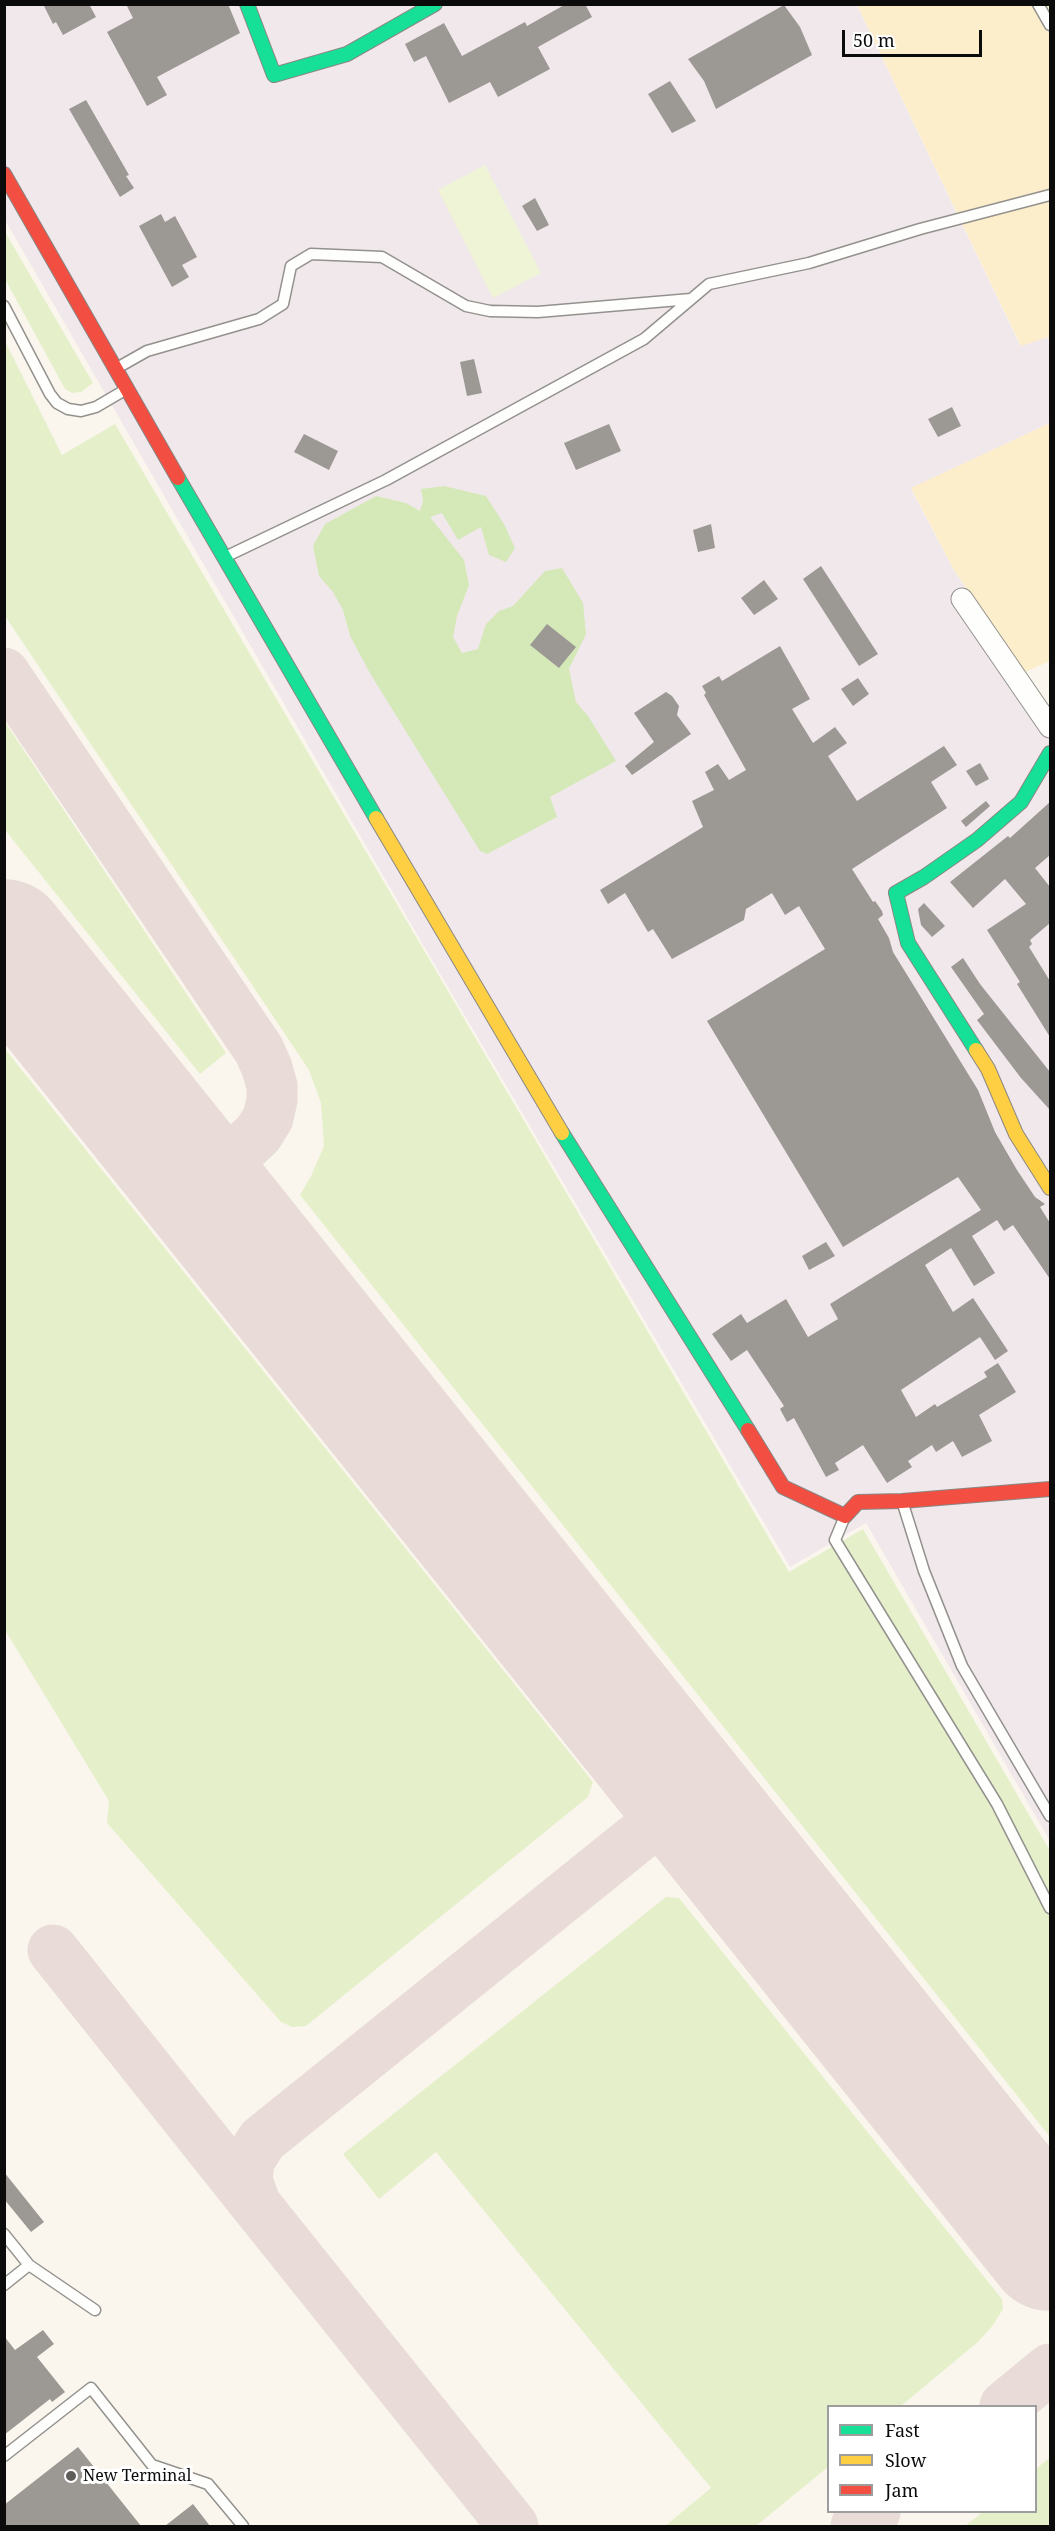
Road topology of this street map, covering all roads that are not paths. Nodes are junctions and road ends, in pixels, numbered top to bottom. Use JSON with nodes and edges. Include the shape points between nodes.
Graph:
{"nodes":[{"id":1,"x":247,"y":4,"type":"edge"},
{"id":2,"x":435,"y":4,"type":"edge"},
{"id":3,"x":1038,"y":4,"type":"edge"},
{"id":4,"x":1050,"y":25,"type":"edge"},
{"id":5,"x":4,"y":174,"type":"edge"},
{"id":6,"x":1050,"y":195,"type":"edge"},
{"id":7,"x":691,"y":299,"type":"junction"},
{"id":8,"x":4,"y":306,"type":"edge"},
{"id":9,"x":116,"y":369,"type":"junction"},
{"id":10,"x":127,"y":388,"type":"junction"},
{"id":11,"x":224,"y":558,"type":"junction"},
{"id":12,"x":962,"y":599,"type":"dead end"},
{"id":13,"x":1050,"y":727,"type":"edge"},
{"id":14,"x":1050,"y":753,"type":"edge"},
{"id":15,"x":1050,"y":1188,"type":"edge"},
{"id":16,"x":1050,"y":1489,"type":"edge"},
{"id":17,"x":902,"y":1501,"type":"junction"},
{"id":18,"x":845,"y":1516,"type":"junction"},
{"id":19,"x":1050,"y":1816,"type":"edge"},
{"id":20,"x":1050,"y":1908,"type":"edge"},
{"id":21,"x":4,"y":2234,"type":"edge"},
{"id":22,"x":29,"y":2265,"type":"junction"},
{"id":23,"x":4,"y":2285,"type":"edge"},
{"id":24,"x":95,"y":2310,"type":"dead end"},
{"id":25,"x":4,"y":2456,"type":"edge"},
{"id":26,"x":243,"y":2526,"type":"edge"}],
"edges":[{"from":1,"to":2,"type":"street","via":[[274,75],[347,54]]},
{"from":3,"to":4,"type":"lane"},
{"from":5,"to":9,"type":"street"},
{"from":6,"to":7,"type":"lane","via":[[808,263],[709,284]]},
{"from":7,"to":9,"type":"lane","via":[[538,312],[490,311],[466,306],[382,257],[311,254],[291,266],[283,304],[259,319],[147,351]]},
{"from":7,"to":11,"type":"lane","via":[[644,339],[386,480]]},
{"from":8,"to":10,"type":"lane","via":[[57,403],[81,411],[96,407]]},
{"from":9,"to":10,"type":"street"},
{"from":10,"to":11,"type":"street"},
{"from":11,"to":18,"type":"street","via":[[526,1074],[783,1487]]},
{"from":12,"to":13,"type":"street"},
{"from":14,"to":15,"type":"street","via":[[1021,802],[977,840],[896,893],[908,943],[988,1069],[1016,1134]]},
{"from":16,"to":17,"type":"street"},
{"from":17,"to":18,"type":"street","via":[[858,1502]]},
{"from":17,"to":19,"type":"lane","via":[[924,1571],[962,1666]]},
{"from":18,"to":20,"type":"lane","via":[[835,1540],[997,1804]]},
{"from":21,"to":22,"type":"lane"},
{"from":22,"to":23,"type":"lane"},
{"from":22,"to":24,"type":"lane"},
{"from":25,"to":26,"type":"lane","via":[[91,2388],[152,2465],[208,2484]]}]}
